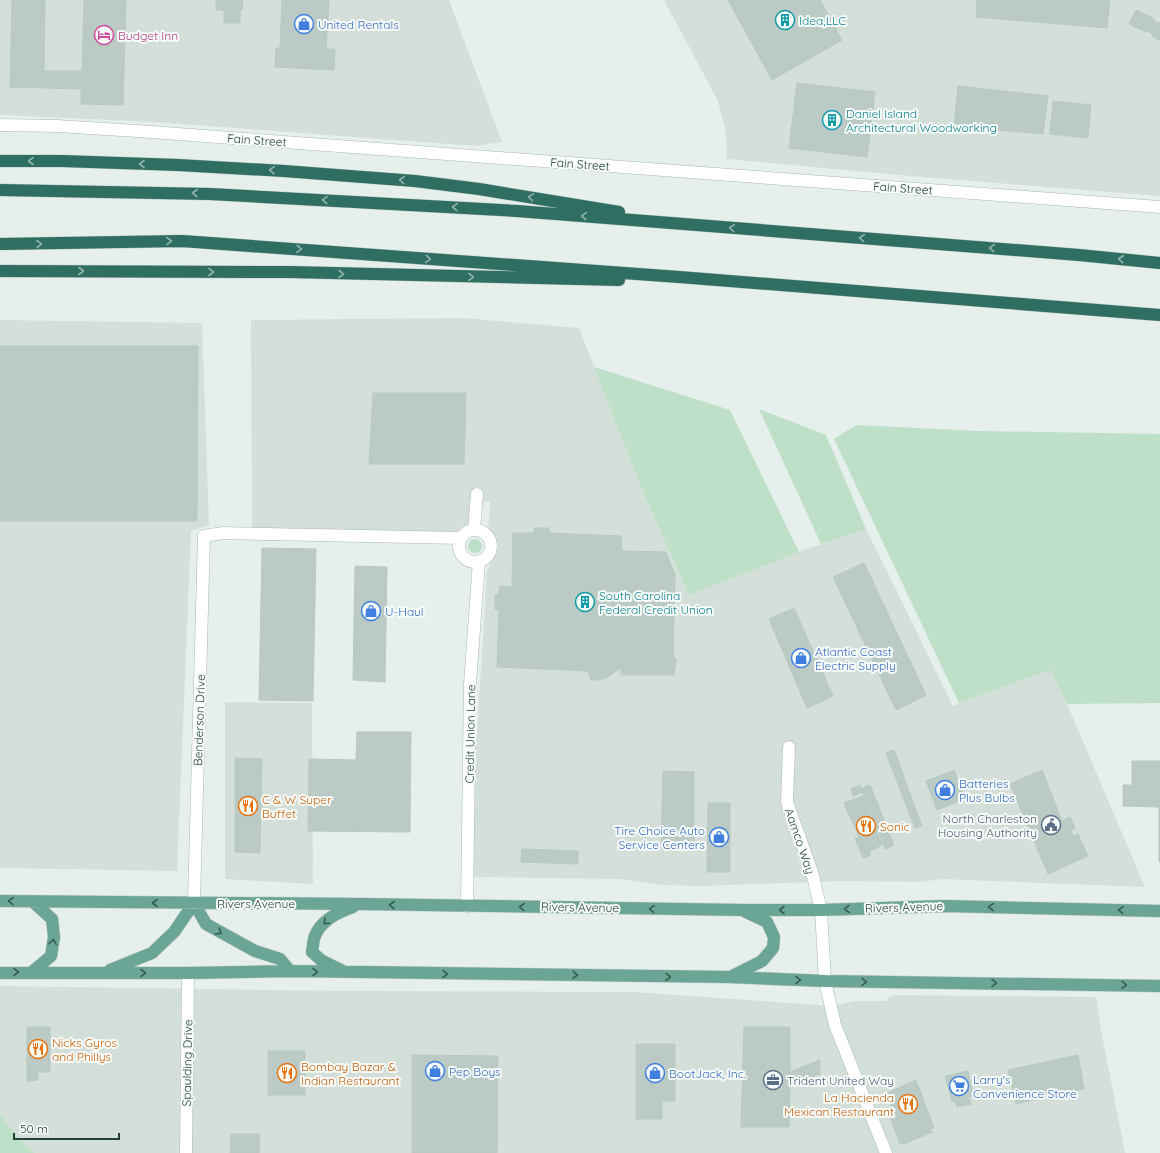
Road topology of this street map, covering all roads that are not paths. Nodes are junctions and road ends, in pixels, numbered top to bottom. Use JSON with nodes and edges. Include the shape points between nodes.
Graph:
{"nodes":[{"id":1,"x":0,"y":125,"type":"edge"},
{"id":2,"x":0,"y":161,"type":"edge"},
{"id":3,"x":0,"y":190,"type":"edge"},
{"id":4,"x":1160,"y":207,"type":"edge"},
{"id":5,"x":665,"y":222,"type":"junction"},
{"id":6,"x":0,"y":244,"type":"edge"},
{"id":7,"x":1160,"y":263,"type":"edge"},
{"id":8,"x":0,"y":271,"type":"edge"},
{"id":9,"x":679,"y":277,"type":"junction"},
{"id":10,"x":1160,"y":315,"type":"edge"},
{"id":11,"x":477,"y":494,"type":"dead end"},
{"id":12,"x":474,"y":530,"type":"junction"},
{"id":13,"x":461,"y":538,"type":"junction"},
{"id":14,"x":479,"y":562,"type":"junction"},
{"id":15,"x":789,"y":747,"type":"dead end"},
{"id":16,"x":0,"y":901,"type":"edge"},
{"id":17,"x":33,"y":902,"type":"junction"},
{"id":18,"x":194,"y":903,"type":"junction"},
{"id":19,"x":359,"y":904,"type":"junction"},
{"id":20,"x":467,"y":906,"type":"junction"},
{"id":21,"x":743,"y":910,"type":"junction"},
{"id":22,"x":821,"y":910,"type":"junction"},
{"id":23,"x":1160,"y":911,"type":"edge"},
{"id":24,"x":290,"y":971,"type":"junction"},
{"id":25,"x":32,"y":972,"type":"junction"},
{"id":26,"x":104,"y":972,"type":"junction"},
{"id":27,"x":345,"y":972,"type":"junction"},
{"id":28,"x":0,"y":973,"type":"edge"},
{"id":29,"x":188,"y":973,"type":"junction"},
{"id":30,"x":729,"y":977,"type":"junction"},
{"id":31,"x":825,"y":981,"type":"junction"},
{"id":32,"x":1160,"y":986,"type":"edge"},
{"id":33,"x":186,"y":1153,"type":"edge"},
{"id":34,"x":886,"y":1153,"type":"edge"}],
"edges":[{"from":1,"to":4,"type":"street","name":"Fain Street","via":[[144,131]]},
{"from":5,"to":2,"type":"highway","one_way":true,"via":[[608,210],[415,181],[284,170]]},
{"from":5,"to":3,"type":"highway","one_way":true,"via":[[509,210],[210,194]]},
{"from":7,"to":5,"type":"highway","one_way":true},
{"from":6,"to":9,"type":"highway","one_way":true,"via":[[182,241]]},
{"from":8,"to":9,"type":"highway","one_way":true,"via":[[290,272],[618,280]]},
{"from":9,"to":10,"type":"highway"},
{"from":11,"to":12,"type":"street"},
{"from":12,"to":13,"type":"street"},
{"from":12,"to":14,"type":"street","via":[[488,536],[491,546],[487,556]]},
{"from":13,"to":14,"type":"street","via":[[459,548],[464,558]]},
{"from":13,"to":18,"type":"street","name":"Benderson Drive","via":[[223,533],[204,536]]},
{"from":14,"to":20,"type":"street","name":"Credit Union Lane","via":[[470,684]]},
{"from":15,"to":22,"type":"street","name":"Aamco Way","via":[[787,802],[812,872]]},
{"from":17,"to":16,"type":"main road","name":"Rivers Avenue","one_way":true},
{"from":18,"to":17,"type":"main road","name":"Rivers Avenue","one_way":true},
{"from":25,"to":17,"type":"main road","one_way":true,"via":[[51,956],[54,938],[52,920]]},
{"from":18,"to":19,"type":"main road","name":"Rivers Avenue"},
{"from":18,"to":24,"type":"main road","one_way":true,"via":[[206,924],[255,951],[280,959]]},
{"from":18,"to":26,"type":"main road","via":[[174,932],[152,953]]},
{"from":20,"to":19,"type":"main road","name":"Rivers Avenue","one_way":true},
{"from":19,"to":27,"type":"main road","one_way":true,"via":[[338,912],[323,923],[315,936],[312,952],[321,960]]},
{"from":21,"to":20,"type":"main road","name":"Rivers Avenue","one_way":true},
{"from":22,"to":21,"type":"main road","name":"Rivers Avenue","one_way":true},
{"from":21,"to":30,"type":"main road","via":[[767,922],[774,937],[772,948],[762,961]]},
{"from":23,"to":22,"type":"main road","name":"Rivers Avenue","one_way":true,"via":[[945,906]]},
{"from":22,"to":31,"type":"street","name":"Aamco Way"},
{"from":24,"to":27,"type":"main road","one_way":true},
{"from":24,"to":29,"type":"main road"},
{"from":25,"to":26,"type":"main road"},
{"from":28,"to":25,"type":"main road","one_way":true},
{"from":26,"to":29,"type":"main road","one_way":true},
{"from":27,"to":30,"type":"main road","one_way":true},
{"from":29,"to":33,"type":"street","name":"Spaulding Drive"},
{"from":30,"to":31,"type":"main road","one_way":true},
{"from":31,"to":32,"type":"main road","one_way":true},
{"from":31,"to":34,"type":"street","name":"Aamco Way","via":[[835,1025]]}]}
